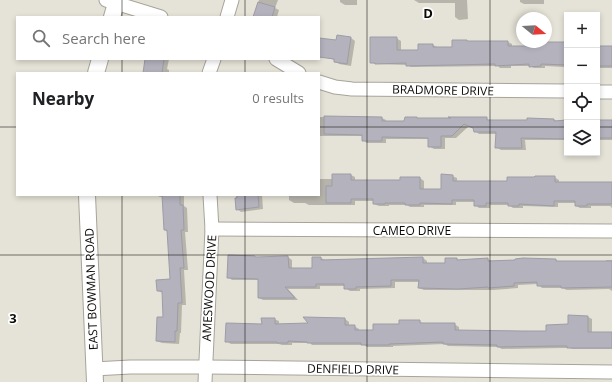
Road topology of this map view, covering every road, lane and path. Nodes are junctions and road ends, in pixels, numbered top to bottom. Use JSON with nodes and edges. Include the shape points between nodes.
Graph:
{"nodes":[{"id":1,"x":232,"y":0,"type":"edge"},
{"id":2,"x":113,"y":5,"type":"edge"},
{"id":3,"x":157,"y":16,"type":"edge"},
{"id":4,"x":226,"y":16,"type":"edge"},
{"id":5,"x":100,"y":60,"type":"edge"},
{"id":6,"x":214,"y":60,"type":"edge"},
{"id":7,"x":278,"y":60,"type":"edge"},
{"id":8,"x":96,"y":72,"type":"edge"},
{"id":9,"x":209,"y":72,"type":"edge"},
{"id":10,"x":297,"y":72,"type":"edge"},
{"id":11,"x":320,"y":82,"type":"edge"},
{"id":12,"x":564,"y":91,"type":"edge"},
{"id":13,"x":600,"y":92,"type":"edge"},
{"id":14,"x":612,"y":92,"type":"edge"},
{"id":15,"x":87,"y":196,"type":"edge"},
{"id":16,"x":210,"y":196,"type":"edge"},
{"id":17,"x":212,"y":229,"type":"junction"},
{"id":18,"x":612,"y":231,"type":"edge"},
{"id":19,"x":206,"y":367,"type":"junction"},
{"id":20,"x":612,"y":372,"type":"edge"},
{"id":21,"x":94,"y":376,"type":"edge"},
{"id":22,"x":205,"y":382,"type":"edge"}],
"edges":[{"from":1,"to":4,"type":"street"},
{"from":2,"to":3,"type":"street"},
{"from":5,"to":8,"type":"street"},
{"from":6,"to":9,"type":"street"},
{"from":7,"to":10,"type":"street"},
{"from":11,"to":12,"type":"street","name":"BRADMORE DRIVE","via":[[352,89]]},
{"from":13,"to":14,"type":"street"},
{"from":15,"to":21,"type":"street","name":"EAST BOWMAN ROAD"},
{"from":16,"to":17,"type":"street","name":"AMESWOOD DRIVE"},
{"from":17,"to":18,"type":"street","name":"CAMEO DRIVE"},
{"from":17,"to":19,"type":"street","name":"AMESWOOD DRIVE"},
{"from":19,"to":20,"type":"street","name":"DENFIELD DRIVE"},
{"from":19,"to":21,"type":"street","name":"DENFIELD DRIVE","via":[[130,367]]},
{"from":19,"to":22,"type":"street","name":"AMESWOOD DRIVE"}]}
